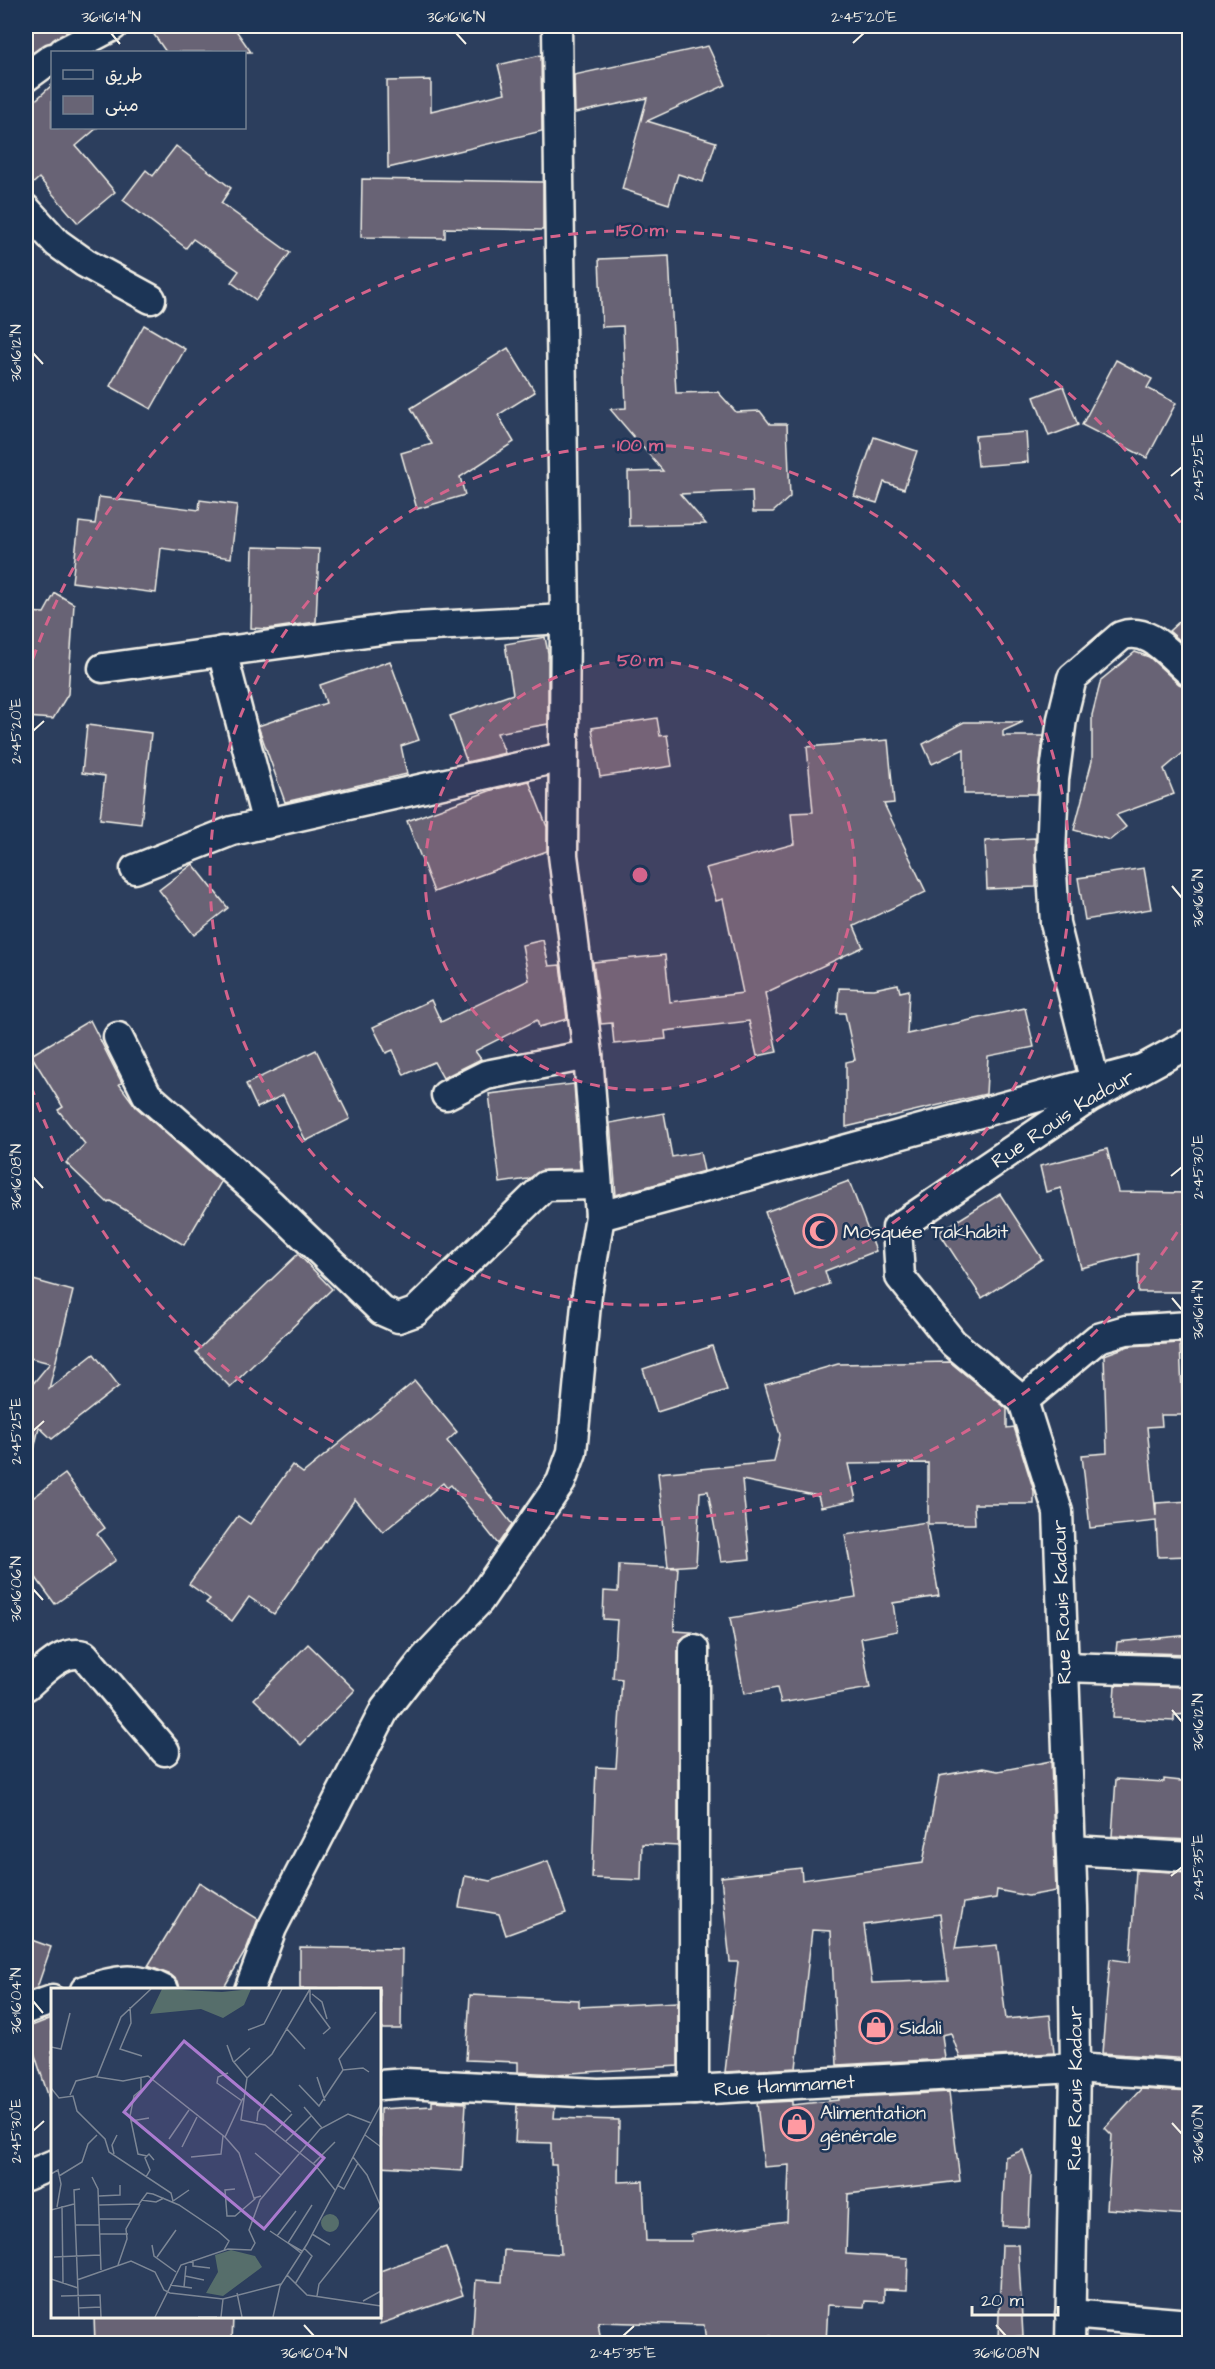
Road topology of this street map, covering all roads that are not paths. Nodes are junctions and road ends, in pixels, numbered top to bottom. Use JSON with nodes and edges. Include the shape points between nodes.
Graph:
{"nodes":[{"id":1,"x":113,"y":26,"type":"edge"},
{"id":2,"x":557,"y":26,"type":"edge"},
{"id":3,"x":65,"y":51,"type":"edge"},
{"id":4,"x":51,"y":59,"type":"edge"},
{"id":5,"x":26,"y":77,"type":"edge"},
{"id":6,"x":26,"y":208,"type":"edge"},
{"id":7,"x":152,"y":299,"type":"dead end"},
{"id":8,"x":565,"y":619,"type":"junction"},
{"id":9,"x":222,"y":651,"type":"junction"},
{"id":10,"x":103,"y":668,"type":"dead end"},
{"id":11,"x":1190,"y":672,"type":"edge"},
{"id":12,"x":563,"y":757,"type":"junction"},
{"id":13,"x":267,"y":824,"type":"junction"},
{"id":14,"x":135,"y":869,"type":"dead end"},
{"id":15,"x":118,"y":1037,"type":"dead end"},
{"id":16,"x":1190,"y":1043,"type":"edge"},
{"id":17,"x":588,"y":1055,"type":"junction"},
{"id":18,"x":1142,"y":1069,"type":"junction"},
{"id":19,"x":1095,"y":1082,"type":"junction"},
{"id":20,"x":446,"y":1095,"type":"dead end"},
{"id":21,"x":597,"y":1185,"type":"junction"},
{"id":22,"x":600,"y":1216,"type":"junction"},
{"id":23,"x":1190,"y":1326,"type":"edge"},
{"id":24,"x":1023,"y":1401,"type":"junction"},
{"id":25,"x":694,"y":1649,"type":"dead end"},
{"id":26,"x":1064,"y":1667,"type":"junction"},
{"id":27,"x":1190,"y":1671,"type":"edge"},
{"id":28,"x":26,"y":1686,"type":"edge"},
{"id":29,"x":165,"y":1751,"type":"dead end"},
{"id":30,"x":1071,"y":1850,"type":"junction"},
{"id":31,"x":1190,"y":1857,"type":"edge"},
{"id":32,"x":88,"y":1988,"type":"edge"},
{"id":33,"x":161,"y":1988,"type":"edge"},
{"id":34,"x":249,"y":1988,"type":"edge"},
{"id":35,"x":51,"y":2000,"type":"edge"},
{"id":36,"x":26,"y":2009,"type":"edge"},
{"id":37,"x":1075,"y":2068,"type":"junction"},
{"id":38,"x":1190,"y":2076,"type":"edge"},
{"id":39,"x":381,"y":2085,"type":"edge"},
{"id":40,"x":694,"y":2090,"type":"junction"},
{"id":41,"x":51,"y":2165,"type":"edge"},
{"id":42,"x":26,"y":2176,"type":"edge"},
{"id":43,"x":1070,"y":2314,"type":"junction"},
{"id":44,"x":1190,"y":2324,"type":"edge"},
{"id":45,"x":1070,"y":2343,"type":"edge"}],
"edges":[{"from":1,"to":3,"type":"street"},
{"from":2,"to":8,"type":"street"},
{"from":4,"to":5,"type":"street"},
{"from":6,"to":7,"type":"street","via":[[57,243]]},
{"from":8,"to":9,"type":"street","via":[[396,628]]},
{"from":8,"to":12,"type":"street"},
{"from":9,"to":10,"type":"street"},
{"from":9,"to":13,"type":"street"},
{"from":11,"to":19,"type":"street","via":[[1157,642],[1141,634],[1121,636],[1072,678],[1062,719],[1054,779],[1051,855],[1054,923]]},
{"from":12,"to":13,"type":"street"},
{"from":12,"to":17,"type":"street","via":[[562,855]]},
{"from":13,"to":14,"type":"street","via":[[232,831]]},
{"from":15,"to":21,"type":"street","via":[[147,1095],[271,1204],[382,1311],[398,1318],[415,1312],[545,1186]]},
{"from":16,"to":18,"type":"street","name":"Rue Rouis Kadour"},
{"from":17,"to":20,"type":"street","via":[[486,1075]]},
{"from":17,"to":21,"type":"street"},
{"from":18,"to":19,"type":"street"},
{"from":18,"to":24,"type":"street","name":"Rue Rouis Kadour","via":[[1089,1098],[897,1228],[900,1277],[953,1343]]},
{"from":19,"to":22,"type":"street"},
{"from":21,"to":22,"type":"street"},
{"from":22,"to":34,"type":"street","via":[[587,1294],[572,1452],[561,1482],[479,1601],[424,1659],[385,1709],[272,1928]]},
{"from":23,"to":24,"type":"street","via":[[1126,1330],[1098,1338]]},
{"from":24,"to":26,"type":"street","name":"Rue Rouis Kadour","via":[[1058,1512]]},
{"from":25,"to":40,"type":"street"},
{"from":26,"to":27,"type":"street"},
{"from":26,"to":30,"type":"street","name":"Rue Rouis Kadour"},
{"from":28,"to":29,"type":"street","via":[[64,1655],[84,1655]]},
{"from":30,"to":31,"type":"street"},
{"from":30,"to":37,"type":"street","name":"Rue Rouis Kadour"},
{"from":32,"to":33,"type":"street","via":[[117,1979],[138,1980]]},
{"from":35,"to":36,"type":"street"},
{"from":37,"to":38,"type":"street","name":"Rue Hammamet"},
{"from":37,"to":40,"type":"street","name":"Rue Hammamet"},
{"from":37,"to":43,"type":"street","name":"Rue Rouis Kadour"},
{"from":39,"to":40,"type":"street","name":"Rue Hammamet","via":[[598,2093]]},
{"from":41,"to":42,"type":"street"},
{"from":43,"to":44,"type":"street"},
{"from":43,"to":45,"type":"street","name":"Rue Rouis Kadour"}]}
